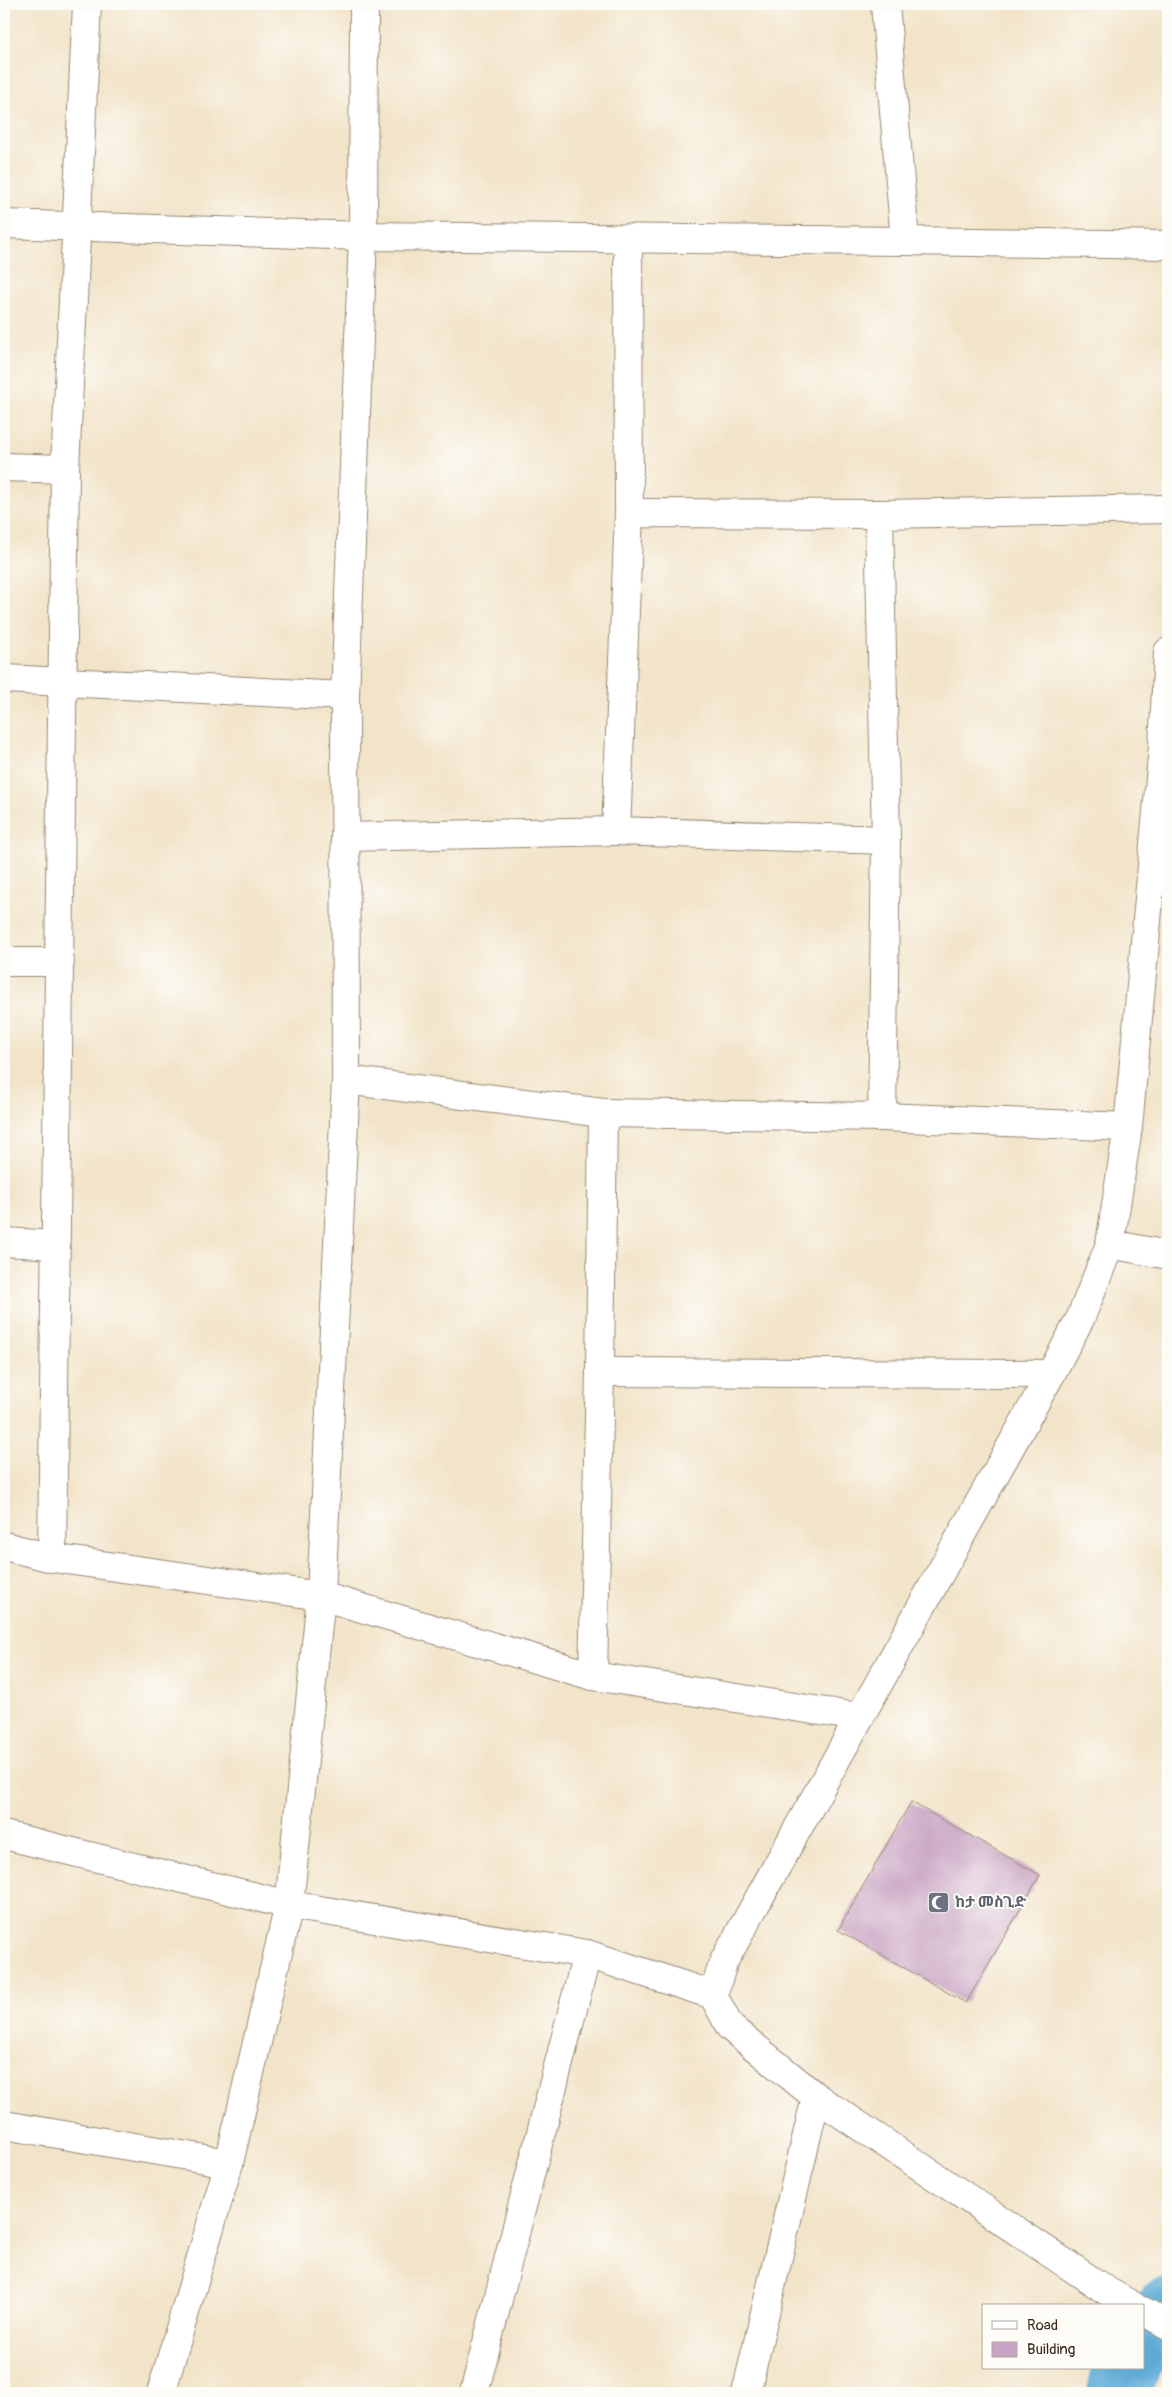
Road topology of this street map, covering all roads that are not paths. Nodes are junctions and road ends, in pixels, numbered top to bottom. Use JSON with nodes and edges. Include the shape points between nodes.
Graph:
{"nodes":[{"id":1,"x":87,"y":4,"type":"edge"},
{"id":2,"x":364,"y":4,"type":"edge"},
{"id":3,"x":885,"y":4,"type":"edge"},
{"id":4,"x":4,"y":224,"type":"edge"},
{"id":5,"x":78,"y":226,"type":"junction"},
{"id":6,"x":363,"y":236,"type":"junction"},
{"id":7,"x":628,"y":240,"type":"junction"},
{"id":8,"x":904,"y":241,"type":"junction"},
{"id":9,"x":1168,"y":245,"type":"edge"},
{"id":10,"x":4,"y":467,"type":"edge"},
{"id":11,"x":65,"y":469,"type":"junction"},
{"id":12,"x":1168,"y":509,"type":"edge"},
{"id":13,"x":629,"y":513,"type":"junction"},
{"id":14,"x":879,"y":514,"type":"junction"},
{"id":15,"x":1168,"y":652,"type":"edge"},
{"id":16,"x":4,"y":680,"type":"edge"},
{"id":17,"x":64,"y":681,"type":"junction"},
{"id":18,"x":345,"y":696,"type":"junction"},
{"id":19,"x":1166,"y":747,"type":"edge"},
{"id":20,"x":616,"y":831,"type":"junction"},
{"id":21,"x":345,"y":837,"type":"junction"},
{"id":22,"x":886,"y":840,"type":"junction"},
{"id":23,"x":4,"y":962,"type":"edge"},
{"id":24,"x":60,"y":962,"type":"junction"},
{"id":25,"x":346,"y":1080,"type":"junction"},
{"id":26,"x":603,"y":1113,"type":"junction"},
{"id":27,"x":882,"y":1117,"type":"junction"},
{"id":28,"x":1128,"y":1127,"type":"junction"},
{"id":29,"x":4,"y":1242,"type":"edge"},
{"id":30,"x":1110,"y":1244,"type":"junction"},
{"id":31,"x":56,"y":1245,"type":"junction"},
{"id":32,"x":1168,"y":1255,"type":"edge"},
{"id":33,"x":600,"y":1372,"type":"junction"},
{"id":34,"x":1051,"y":1374,"type":"junction"},
{"id":35,"x":4,"y":1546,"type":"edge"},
{"id":36,"x":52,"y":1558,"type":"junction"},
{"id":37,"x":321,"y":1596,"type":"junction"},
{"id":38,"x":593,"y":1676,"type":"junction"},
{"id":39,"x":859,"y":1717,"type":"junction"},
{"id":40,"x":4,"y":1835,"type":"edge"},
{"id":41,"x":289,"y":1905,"type":"junction"},
{"id":42,"x":587,"y":1954,"type":"junction"},
{"id":43,"x":713,"y":1995,"type":"junction"},
{"id":44,"x":816,"y":2097,"type":"junction"},
{"id":45,"x":4,"y":2124,"type":"edge"},
{"id":46,"x":229,"y":2163,"type":"junction"},
{"id":47,"x":1130,"y":2304,"type":"edge"},
{"id":48,"x":1144,"y":2312,"type":"edge"},
{"id":49,"x":1168,"y":2326,"type":"edge"},
{"id":50,"x":161,"y":2393,"type":"edge"},
{"id":51,"x":474,"y":2393,"type":"edge"},
{"id":52,"x":746,"y":2393,"type":"edge"}],
"edges":[{"from":1,"to":5,"type":"street"},
{"from":2,"to":6,"type":"street"},
{"from":3,"to":8,"type":"street"},
{"from":4,"to":5,"type":"street"},
{"from":5,"to":6,"type":"street"},
{"from":5,"to":11,"type":"street"},
{"from":6,"to":7,"type":"street"},
{"from":6,"to":18,"type":"street"},
{"from":7,"to":8,"type":"street"},
{"from":7,"to":13,"type":"street"},
{"from":8,"to":9,"type":"street"},
{"from":10,"to":11,"type":"street"},
{"from":11,"to":17,"type":"street"},
{"from":12,"to":14,"type":"street"},
{"from":13,"to":14,"type":"street"},
{"from":13,"to":20,"type":"street"},
{"from":14,"to":22,"type":"street"},
{"from":15,"to":19,"type":"street"},
{"from":16,"to":17,"type":"street"},
{"from":17,"to":18,"type":"street"},
{"from":17,"to":24,"type":"street"},
{"from":18,"to":21,"type":"street"},
{"from":19,"to":28,"type":"street"},
{"from":20,"to":21,"type":"street"},
{"from":20,"to":22,"type":"street"},
{"from":21,"to":25,"type":"street"},
{"from":22,"to":27,"type":"street"},
{"from":23,"to":24,"type":"street"},
{"from":24,"to":31,"type":"street"},
{"from":25,"to":26,"type":"street"},
{"from":25,"to":37,"type":"street"},
{"from":26,"to":27,"type":"street"},
{"from":26,"to":33,"type":"street"},
{"from":27,"to":28,"type":"street"},
{"from":28,"to":30,"type":"street"},
{"from":29,"to":31,"type":"street"},
{"from":30,"to":32,"type":"street"},
{"from":30,"to":34,"type":"street","via":[[1081,1317]]},
{"from":31,"to":36,"type":"street"},
{"from":33,"to":34,"type":"street"},
{"from":33,"to":38,"type":"street"},
{"from":34,"to":39,"type":"street"},
{"from":35,"to":36,"type":"street"},
{"from":36,"to":37,"type":"street"},
{"from":37,"to":38,"type":"street"},
{"from":37,"to":41,"type":"street"},
{"from":38,"to":39,"type":"street"},
{"from":39,"to":43,"type":"street","via":[[724,1961]]},
{"from":40,"to":41,"type":"street"},
{"from":41,"to":42,"type":"street"},
{"from":41,"to":46,"type":"street"},
{"from":42,"to":43,"type":"street"},
{"from":42,"to":51,"type":"street"},
{"from":43,"to":44,"type":"street","via":[[730,2027]]},
{"from":44,"to":47,"type":"street"},
{"from":44,"to":52,"type":"street"},
{"from":45,"to":46,"type":"street"},
{"from":46,"to":50,"type":"street"},
{"from":48,"to":49,"type":"street"}]}
